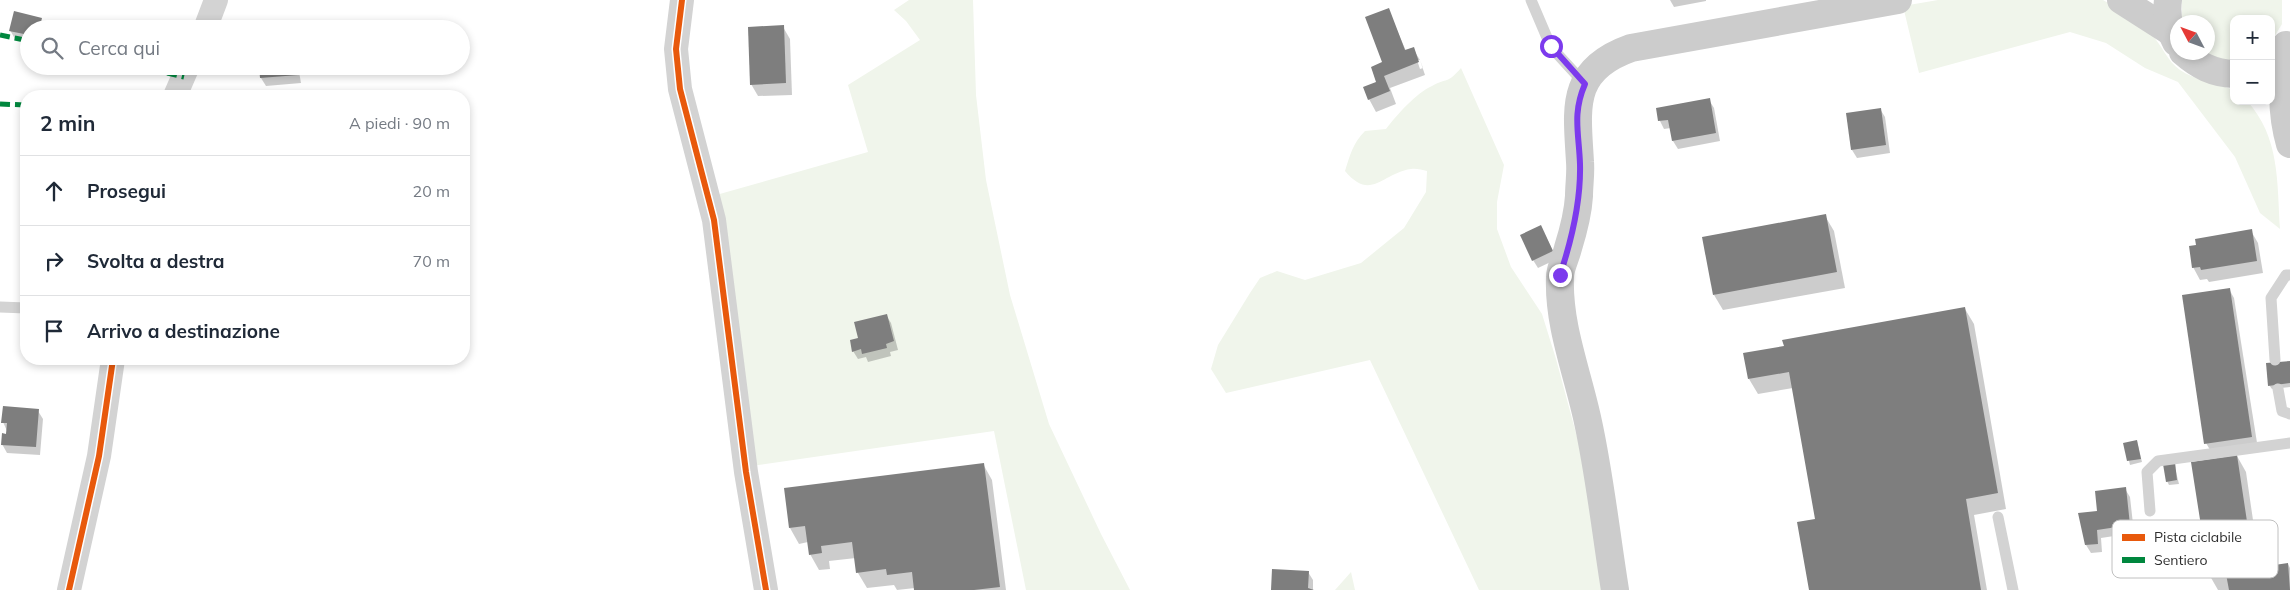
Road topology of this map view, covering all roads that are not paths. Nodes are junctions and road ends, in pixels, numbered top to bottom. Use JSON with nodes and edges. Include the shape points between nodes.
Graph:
{"nodes":[{"id":1,"x":216,"y":0,"type":"edge"},
{"id":2,"x":682,"y":0,"type":"edge"},
{"id":3,"x":1531,"y":0,"type":"edge"},
{"id":4,"x":1898,"y":0,"type":"edge"},
{"id":5,"x":2120,"y":0,"type":"edge"},
{"id":6,"x":2168,"y":0,"type":"edge"},
{"id":7,"x":208,"y":20,"type":"edge"},
{"id":8,"x":2170,"y":22,"type":"edge"},
{"id":9,"x":2170,"y":38,"type":"edge"},
{"id":10,"x":2282,"y":48,"type":"edge"},
{"id":11,"x":2193,"y":60,"type":"edge"},
{"id":12,"x":184,"y":75,"type":"edge"},
{"id":13,"x":2229,"y":76,"type":"edge"},
{"id":14,"x":1585,"y":84,"type":"junction"},
{"id":15,"x":178,"y":90,"type":"edge"},
{"id":16,"x":2268,"y":105,"type":"edge"},
{"id":17,"x":2288,"y":135,"type":"edge"},
{"id":18,"x":2290,"y":275,"type":"edge"},
{"id":19,"x":0,"y":307,"type":"edge"},
{"id":20,"x":20,"y":308,"type":"edge"},
{"id":21,"x":2275,"y":360,"type":"dead end"},
{"id":22,"x":112,"y":365,"type":"edge"},
{"id":23,"x":2278,"y":389,"type":"dead end"},
{"id":24,"x":2290,"y":414,"type":"edge"},
{"id":25,"x":2290,"y":443,"type":"edge"},
{"id":26,"x":2150,"y":511,"type":"dead end"},
{"id":27,"x":1998,"y":517,"type":"dead end"},
{"id":28,"x":69,"y":590,"type":"edge"},
{"id":29,"x":766,"y":590,"type":"edge"},
{"id":30,"x":1615,"y":590,"type":"edge"},
{"id":31,"x":2013,"y":590,"type":"edge"}],
"edges":[{"from":1,"to":7,"type":"street"},
{"from":2,"to":29,"type":"street","via":[[676,49],[680,89],[714,220],[746,472]]},
{"from":3,"to":14,"type":"lane","via":[[1551,46]]},
{"from":4,"to":14,"type":"main road","via":[[1631,48],[1605,60],[1594,69]]},
{"from":5,"to":9,"type":"main road"},
{"from":6,"to":8,"type":"main road","via":[[2166,10]]},
{"from":10,"to":17,"type":"main road","via":[[2282,90]]},
{"from":11,"to":13,"type":"main road","via":[[2198,66]]},
{"from":12,"to":15,"type":"street"},
{"from":14,"to":30,"type":"main road","via":[[1576,118],[1580,164],[1578,203],[1560,275],[1560,298],[1588,422]]},
{"from":16,"to":17,"type":"main road"},
{"from":18,"to":21,"type":"lane","via":[[2271,298]]},
{"from":19,"to":20,"type":"lane"},
{"from":22,"to":28,"type":"street","via":[[100,456]]},
{"from":23,"to":24,"type":"lane","via":[[2282,411]]},
{"from":25,"to":26,"type":"lane","via":[[2158,461],[2147,472]]},
{"from":27,"to":31,"type":"lane"}]}
